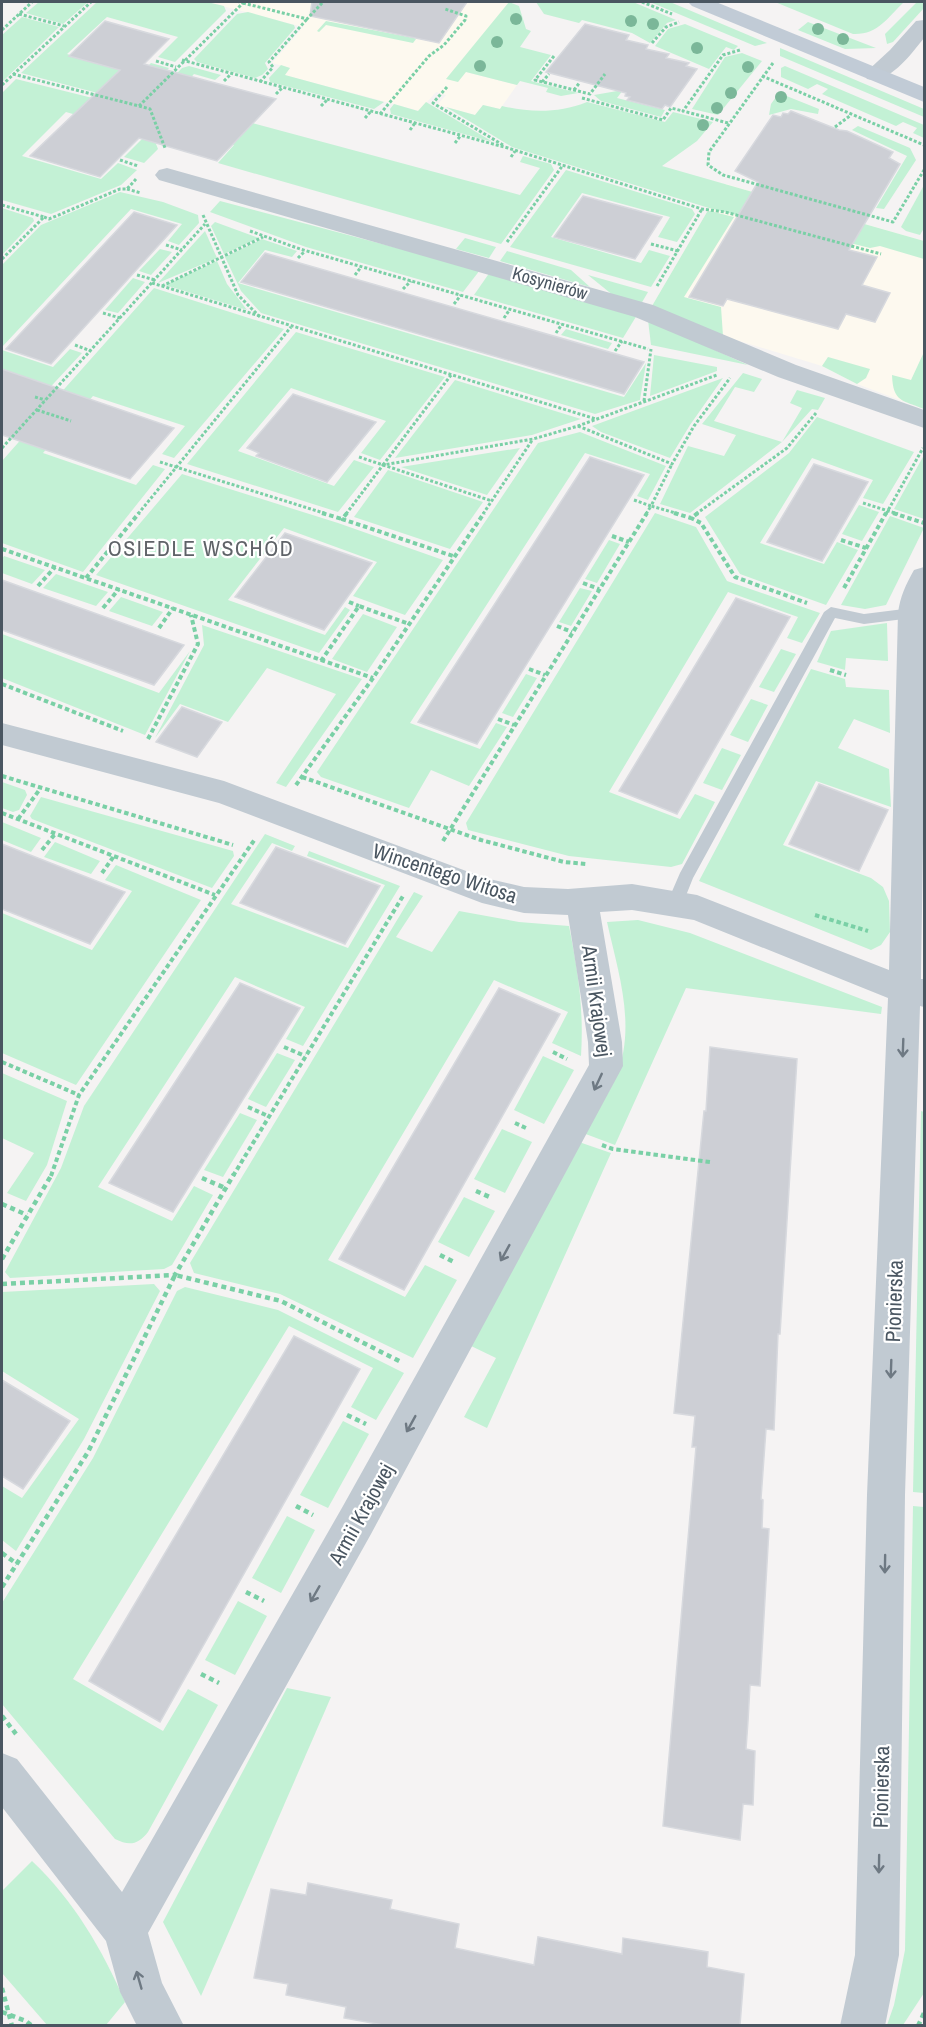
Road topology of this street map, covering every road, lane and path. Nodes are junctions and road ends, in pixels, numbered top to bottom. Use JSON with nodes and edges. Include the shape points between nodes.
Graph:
{"nodes":[{"id":1,"x":32,"y":2,"type":"edge"},
{"id":2,"x":91,"y":2,"type":"edge"},
{"id":3,"x":241,"y":2,"type":"edge"},
{"id":4,"x":323,"y":2,"type":"edge"},
{"id":5,"x":699,"y":2,"type":"edge"},
{"id":6,"x":445,"y":9,"type":"dead end"},
{"id":7,"x":19,"y":14,"type":"junction"},
{"id":8,"x":307,"y":19,"type":"junction"},
{"id":9,"x":686,"y":20,"type":"dead end"},
{"id":10,"x":2,"y":21,"type":"edge"},
{"id":11,"x":9,"y":23,"type":"junction"},
{"id":12,"x":64,"y":26,"type":"junction"},
{"id":13,"x":924,"y":26,"type":"edge"},
{"id":14,"x":2,"y":30,"type":"edge"},
{"id":15,"x":652,"y":44,"type":"dead end"},
{"id":16,"x":738,"y":51,"type":"dead end"},
{"id":17,"x":554,"y":56,"type":"dead end"},
{"id":18,"x":777,"y":58,"type":"dead end"},
{"id":19,"x":183,"y":60,"type":"junction"},
{"id":20,"x":156,"y":61,"type":"dead end"},
{"id":21,"x":176,"y":67,"type":"junction"},
{"id":22,"x":13,"y":74,"type":"junction"},
{"id":23,"x":231,"y":74,"type":"junction"},
{"id":24,"x":549,"y":74,"type":"dead end"},
{"id":25,"x":605,"y":74,"type":"dead end"},
{"id":26,"x":875,"y":74,"type":"junction"},
{"id":27,"x":762,"y":76,"type":"junction"},
{"id":28,"x":224,"y":81,"type":"dead end"},
{"id":29,"x":260,"y":82,"type":"junction"},
{"id":30,"x":542,"y":82,"type":"junction"},
{"id":31,"x":580,"y":82,"type":"dead end"},
{"id":32,"x":2,"y":85,"type":"edge"},
{"id":33,"x":447,"y":87,"type":"dead end"},
{"id":34,"x":282,"y":88,"type":"junction"},
{"id":35,"x":574,"y":90,"type":"junction"},
{"id":36,"x":276,"y":94,"type":"dead end"},
{"id":37,"x":924,"y":95,"type":"edge"},
{"id":38,"x":582,"y":98,"type":"dead end"},
{"id":39,"x":328,"y":100,"type":"junction"},
{"id":40,"x":139,"y":106,"type":"junction"},
{"id":41,"x":321,"y":106,"type":"dead end"},
{"id":42,"x":371,"y":111,"type":"junction"},
{"id":43,"x":683,"y":111,"type":"junction"},
{"id":44,"x":380,"y":114,"type":"junction"},
{"id":45,"x":851,"y":114,"type":"junction"},
{"id":46,"x":365,"y":118,"type":"dead end"},
{"id":47,"x":415,"y":123,"type":"junction"},
{"id":48,"x":729,"y":123,"type":"junction"},
{"id":49,"x":835,"y":127,"type":"dead end"},
{"id":50,"x":410,"y":130,"type":"dead end"},
{"id":51,"x":461,"y":135,"type":"junction"},
{"id":52,"x":455,"y":143,"type":"dead end"},
{"id":53,"x":924,"y":146,"type":"edge"},
{"id":54,"x":508,"y":148,"type":"junction"},
{"id":55,"x":165,"y":150,"type":"dead end"},
{"id":56,"x":515,"y":150,"type":"junction"},
{"id":57,"x":510,"y":157,"type":"dead end"},
{"id":58,"x":120,"y":160,"type":"dead end"},
{"id":59,"x":563,"y":165,"type":"junction"},
{"id":60,"x":924,"y":170,"type":"edge"},
{"id":61,"x":157,"y":172,"type":"joint"},
{"id":62,"x":141,"y":175,"type":"dead end"},
{"id":63,"x":2,"y":205,"type":"edge"},
{"id":64,"x":702,"y":208,"type":"junction"},
{"id":65,"x":203,"y":213,"type":"dead end"},
{"id":66,"x":44,"y":217,"type":"junction"},
{"id":67,"x":205,"y":224,"type":"junction"},
{"id":68,"x":264,"y":237,"type":"dead end"},
{"id":69,"x":651,"y":244,"type":"dead end"},
{"id":70,"x":166,"y":245,"type":"dead end"},
{"id":71,"x":300,"y":249,"type":"dead end"},
{"id":72,"x":182,"y":250,"type":"junction"},
{"id":73,"x":305,"y":251,"type":"junction"},
{"id":74,"x":678,"y":251,"type":"junction"},
{"id":75,"x":882,"y":254,"type":"dead end"},
{"id":76,"x":221,"y":258,"type":"junction"},
{"id":77,"x":298,"y":258,"type":"dead end"},
{"id":78,"x":2,"y":259,"type":"edge"},
{"id":79,"x":489,"y":266,"type":"junction"},
{"id":80,"x":361,"y":267,"type":"junction"},
{"id":81,"x":137,"y":275,"type":"dead end"},
{"id":82,"x":355,"y":276,"type":"dead end"},
{"id":83,"x":411,"y":281,"type":"junction"},
{"id":84,"x":153,"y":282,"type":"junction"},
{"id":85,"x":160,"y":286,"type":"junction"},
{"id":86,"x":403,"y":290,"type":"dead end"},
{"id":87,"x":461,"y":295,"type":"junction"},
{"id":88,"x":466,"y":297,"type":"junction"},
{"id":89,"x":454,"y":304,"type":"dead end"},
{"id":90,"x":510,"y":309,"type":"junction"},
{"id":91,"x":644,"y":311,"type":"junction"},
{"id":92,"x":103,"y":313,"type":"dead end"},
{"id":93,"x":120,"y":318,"type":"junction"},
{"id":94,"x":261,"y":318,"type":"junction"},
{"id":95,"x":504,"y":318,"type":"dead end"},
{"id":96,"x":562,"y":324,"type":"junction"},
{"id":97,"x":291,"y":327,"type":"junction"},
{"id":98,"x":556,"y":333,"type":"dead end"},
{"id":99,"x":622,"y":341,"type":"junction"},
{"id":100,"x":75,"y":345,"type":"dead end"},
{"id":101,"x":91,"y":351,"type":"junction"},
{"id":102,"x":615,"y":351,"type":"dead end"},
{"id":103,"x":727,"y":371,"type":"dead end"},
{"id":104,"x":451,"y":375,"type":"junction"},
{"id":105,"x":731,"y":376,"type":"dead end"},
{"id":106,"x":35,"y":397,"type":"dead end"},
{"id":107,"x":45,"y":400,"type":"junction"},
{"id":108,"x":644,"y":401,"type":"junction"},
{"id":109,"x":37,"y":410,"type":"junction"},
{"id":110,"x":815,"y":413,"type":"dead end"},
{"id":111,"x":596,"y":419,"type":"junction"},
{"id":112,"x":924,"y":419,"type":"edge"},
{"id":113,"x":71,"y":421,"type":"dead end"},
{"id":114,"x":578,"y":426,"type":"junction"},
{"id":115,"x":533,"y":439,"type":"junction"},
{"id":116,"x":924,"y":445,"type":"edge"},
{"id":117,"x":2,"y":448,"type":"edge"},
{"id":118,"x":359,"y":457,"type":"dead end"},
{"id":119,"x":160,"y":462,"type":"dead end"},
{"id":120,"x":672,"y":464,"type":"junction"},
{"id":121,"x":382,"y":465,"type":"junction"},
{"id":122,"x":177,"y":467,"type":"junction"},
{"id":123,"x":634,"y":500,"type":"dead end"},
{"id":124,"x":492,"y":501,"type":"junction"},
{"id":125,"x":863,"y":502,"type":"dead end"},
{"id":126,"x":651,"y":506,"type":"junction"},
{"id":127,"x":887,"y":511,"type":"junction"},
{"id":128,"x":691,"y":518,"type":"junction"},
{"id":129,"x":342,"y":519,"type":"junction"},
{"id":130,"x":924,"y":523,"type":"edge"},
{"id":131,"x":612,"y":536,"type":"dead end"},
{"id":132,"x":841,"y":540,"type":"dead end"},
{"id":133,"x":629,"y":542,"type":"junction"},
{"id":134,"x":866,"y":548,"type":"junction"},
{"id":135,"x":2,"y":549,"type":"edge"},
{"id":136,"x":453,"y":556,"type":"junction"},
{"id":137,"x":55,"y":567,"type":"junction"},
{"id":138,"x":86,"y":578,"type":"junction"},
{"id":139,"x":924,"y":578,"type":"edge"},
{"id":140,"x":582,"y":583,"type":"dead end"},
{"id":141,"x":38,"y":586,"type":"dead end"},
{"id":142,"x":119,"y":589,"type":"junction"},
{"id":143,"x":599,"y":589,"type":"junction"},
{"id":144,"x":348,"y":602,"type":"dead end"},
{"id":145,"x":359,"y":606,"type":"junction"},
{"id":146,"x":173,"y":608,"type":"junction"},
{"id":147,"x":103,"y":609,"type":"dead end"},
{"id":148,"x":831,"y":612,"type":"junction"},
{"id":149,"x":912,"y":613,"type":"junction"},
{"id":150,"x":191,"y":615,"type":"junction"},
{"id":151,"x":409,"y":624,"type":"junction"},
{"id":152,"x":557,"y":626,"type":"dead end"},
{"id":153,"x":159,"y":628,"type":"dead end"},
{"id":154,"x":572,"y":632,"type":"junction"},
{"id":155,"x":321,"y":661,"type":"junction"},
{"id":156,"x":529,"y":669,"type":"dead end"},
{"id":157,"x":545,"y":675,"type":"junction"},
{"id":158,"x":373,"y":678,"type":"junction"},
{"id":159,"x":498,"y":719,"type":"dead end"},
{"id":160,"x":514,"y":725,"type":"junction"},
{"id":161,"x":2,"y":734,"type":"edge"},
{"id":162,"x":145,"y":743,"type":"dead end"},
{"id":163,"x":2,"y":776,"type":"edge"},
{"id":164,"x":302,"y":777,"type":"junction"},
{"id":165,"x":40,"y":789,"type":"junction"},
{"id":166,"x":274,"y":812,"type":"junction"},
{"id":167,"x":2,"y":813,"type":"edge"},
{"id":168,"x":18,"y":819,"type":"junction"},
{"id":169,"x":451,"y":830,"type":"junction"},
{"id":170,"x":55,"y":834,"type":"junction"},
{"id":171,"x":233,"y":845,"type":"dead end"},
{"id":172,"x":42,"y":850,"type":"dead end"},
{"id":173,"x":114,"y":856,"type":"junction"},
{"id":174,"x":564,"y":862,"type":"dead end"},
{"id":175,"x":423,"y":869,"type":"junction"},
{"id":176,"x":102,"y":873,"type":"dead end"},
{"id":177,"x":215,"y":895,"type":"junction"},
{"id":178,"x":582,"y":901,"type":"junction"},
{"id":179,"x":675,"y":903,"type":"junction"},
{"id":180,"x":914,"y":991,"type":"edge"},
{"id":181,"x":284,"y":1047,"type":"dead end"},
{"id":182,"x":305,"y":1056,"type":"junction"},
{"id":183,"x":2,"y":1062,"type":"edge"},
{"id":184,"x":79,"y":1095,"type":"junction"},
{"id":185,"x":248,"y":1107,"type":"dead end"},
{"id":186,"x":268,"y":1116,"type":"junction"},
{"id":187,"x":570,"y":1134,"type":"junction"},
{"id":188,"x":710,"y":1162,"type":"dead end"},
{"id":189,"x":202,"y":1178,"type":"dead end"},
{"id":190,"x":225,"y":1188,"type":"junction"},
{"id":191,"x":2,"y":1204,"type":"edge"},
{"id":192,"x":27,"y":1215,"type":"junction"},
{"id":193,"x":2,"y":1259,"type":"edge"},
{"id":194,"x":175,"y":1275,"type":"junction"},
{"id":195,"x":2,"y":1284,"type":"edge"},
{"id":196,"x":404,"y":1364,"type":"dead end"},
{"id":197,"x":2,"y":1553,"type":"edge"},
{"id":198,"x":16,"y":1564,"type":"junction"},
{"id":199,"x":2,"y":1587,"type":"edge"},
{"id":200,"x":2,"y":1774,"type":"edge"},
{"id":201,"x":125,"y":1930,"type":"junction"},
{"id":202,"x":2,"y":1988,"type":"edge"},
{"id":203,"x":2,"y":2012,"type":"edge"},
{"id":204,"x":924,"y":2013,"type":"edge"},
{"id":205,"x":8,"y":2016,"type":"junction"},
{"id":206,"x":12,"y":2025,"type":"edge"},
{"id":207,"x":32,"y":2025,"type":"edge"},
{"id":208,"x":162,"y":2025,"type":"edge"},
{"id":209,"x":862,"y":2025,"type":"edge"},
{"id":210,"x":918,"y":2025,"type":"edge"}],
"edges":[{"from":1,"to":7,"type":"path"},
{"from":2,"to":12,"type":"path"},
{"from":3,"to":8,"type":"path"},
{"from":3,"to":19,"type":"path"},
{"from":4,"to":8,"type":"path"},
{"from":5,"to":26,"type":"street"},
{"from":6,"to":44,"type":"path","via":[[466,16],[465,20]]},
{"from":7,"to":11,"type":"path"},
{"from":7,"to":12,"type":"path"},
{"from":8,"to":29,"type":"path","via":[[269,62],[273,67]]},
{"from":9,"to":15,"type":"path","via":[[666,27]]},
{"from":10,"to":11,"type":"path"},
{"from":11,"to":14,"type":"path"},
{"from":12,"to":22,"type":"path"},
{"from":13,"to":26,"type":"street"},
{"from":16,"to":43,"type":"path","via":[[723,56]]},
{"from":17,"to":30,"type":"path","via":[[535,80]]},
{"from":18,"to":27,"type":"path"},
{"from":19,"to":21,"type":"path"},
{"from":19,"to":23,"type":"path"},
{"from":20,"to":21,"type":"path"},
{"from":21,"to":40,"type":"path"},
{"from":22,"to":32,"type":"path"},
{"from":22,"to":40,"type":"path"},
{"from":23,"to":28,"type":"path"},
{"from":23,"to":29,"type":"path"},
{"from":24,"to":30,"type":"path"},
{"from":25,"to":35,"type":"path","via":[[590,94]]},
{"from":26,"to":37,"type":"street"},
{"from":27,"to":45,"type":"path"},
{"from":27,"to":48,"type":"path"},
{"from":29,"to":34,"type":"path"},
{"from":30,"to":35,"type":"path"},
{"from":31,"to":35,"type":"path"},
{"from":33,"to":54,"type":"path","via":[[433,103]]},
{"from":34,"to":36,"type":"path"},
{"from":34,"to":39,"type":"path"},
{"from":38,"to":43,"type":"path","via":[[663,120],[671,108]]},
{"from":39,"to":41,"type":"path"},
{"from":39,"to":42,"type":"path"},
{"from":40,"to":55,"type":"path","via":[[150,109]]},
{"from":42,"to":44,"type":"path"},
{"from":42,"to":46,"type":"path"},
{"from":43,"to":48,"type":"path"},
{"from":44,"to":47,"type":"path"},
{"from":45,"to":49,"type":"path"},
{"from":45,"to":53,"type":"path"},
{"from":47,"to":50,"type":"path"},
{"from":47,"to":51,"type":"path"},
{"from":48,"to":60,"type":"path","via":[[709,152],[708,165],[723,175],[893,222]]},
{"from":51,"to":52,"type":"path"},
{"from":51,"to":54,"type":"path"},
{"from":54,"to":56,"type":"path"},
{"from":56,"to":57,"type":"path"},
{"from":56,"to":59,"type":"path"},
{"from":58,"to":61,"type":"path"},
{"from":59,"to":64,"type":"path"},
{"from":59,"to":79,"type":"path"},
{"from":61,"to":79,"type":"street","name":"Kosynierów"},
{"from":62,"to":66,"type":"path","via":[[127,189],[49,219]]},
{"from":63,"to":66,"type":"path"},
{"from":64,"to":74,"type":"path"},
{"from":64,"to":75,"type":"path"},
{"from":65,"to":67,"type":"path"},
{"from":66,"to":78,"type":"path"},
{"from":67,"to":72,"type":"path"},
{"from":67,"to":76,"type":"path"},
{"from":68,"to":76,"type":"path"},
{"from":69,"to":74,"type":"path"},
{"from":70,"to":72,"type":"path"},
{"from":71,"to":73,"type":"path"},
{"from":72,"to":84,"type":"path"},
{"from":73,"to":77,"type":"path"},
{"from":73,"to":80,"type":"path"},
{"from":74,"to":91,"type":"path"},
{"from":76,"to":85,"type":"path"},
{"from":76,"to":94,"type":"path","via":[[238,295]]},
{"from":79,"to":88,"type":"path"},
{"from":79,"to":91,"type":"street","name":"Kosynierów"},
{"from":80,"to":82,"type":"path"},
{"from":80,"to":83,"type":"path"},
{"from":81,"to":84,"type":"path"},
{"from":83,"to":86,"type":"path"},
{"from":83,"to":87,"type":"path"},
{"from":84,"to":85,"type":"path"},
{"from":84,"to":93,"type":"path"},
{"from":85,"to":94,"type":"path"},
{"from":87,"to":88,"type":"path"},
{"from":87,"to":89,"type":"path"},
{"from":88,"to":90,"type":"path"},
{"from":90,"to":95,"type":"path"},
{"from":90,"to":96,"type":"path"},
{"from":91,"to":112,"type":"street","name":"Kosynierów","via":[[787,371]]},
{"from":92,"to":93,"type":"path"},
{"from":93,"to":101,"type":"path"},
{"from":94,"to":97,"type":"path"},
{"from":96,"to":98,"type":"path"},
{"from":96,"to":99,"type":"path"},
{"from":97,"to":104,"type":"path"},
{"from":97,"to":122,"type":"path"},
{"from":99,"to":102,"type":"path"},
{"from":99,"to":108,"type":"path","via":[[651,350]]},
{"from":100,"to":101,"type":"path"},
{"from":101,"to":107,"type":"path"},
{"from":103,"to":108,"type":"path"},
{"from":104,"to":111,"type":"path"},
{"from":104,"to":121,"type":"path"},
{"from":105,"to":120,"type":"path"},
{"from":106,"to":107,"type":"path"},
{"from":107,"to":109,"type":"path"},
{"from":108,"to":111,"type":"path"},
{"from":109,"to":113,"type":"path"},
{"from":109,"to":117,"type":"path"},
{"from":110,"to":128,"type":"path","via":[[787,448]]},
{"from":111,"to":114,"type":"path"},
{"from":114,"to":115,"type":"path"},
{"from":114,"to":120,"type":"path"},
{"from":115,"to":121,"type":"path"},
{"from":115,"to":124,"type":"path"},
{"from":116,"to":127,"type":"path"},
{"from":118,"to":121,"type":"path"},
{"from":119,"to":122,"type":"path"},
{"from":120,"to":126,"type":"path"},
{"from":121,"to":124,"type":"path"},
{"from":121,"to":129,"type":"path"},
{"from":122,"to":129,"type":"path"},
{"from":122,"to":138,"type":"path"},
{"from":123,"to":126,"type":"path"},
{"from":124,"to":136,"type":"path"},
{"from":125,"to":127,"type":"path"},
{"from":126,"to":128,"type":"path"},
{"from":126,"to":133,"type":"path"},
{"from":127,"to":130,"type":"path"},
{"from":127,"to":134,"type":"path"},
{"from":128,"to":148,"type":"path","via":[[701,523],[735,577]]},
{"from":129,"to":136,"type":"path"},
{"from":131,"to":133,"type":"path"},
{"from":132,"to":134,"type":"path"},
{"from":133,"to":143,"type":"path"},
{"from":134,"to":148,"type":"path"},
{"from":135,"to":137,"type":"path"},
{"from":136,"to":151,"type":"path"},
{"from":137,"to":138,"type":"path"},
{"from":137,"to":141,"type":"path"},
{"from":138,"to":142,"type":"path"},
{"from":139,"to":149,"type":"street","name":"Pionierska"},
{"from":140,"to":143,"type":"path"},
{"from":142,"to":146,"type":"path"},
{"from":142,"to":147,"type":"path"},
{"from":143,"to":154,"type":"path"},
{"from":144,"to":145,"type":"path"},
{"from":145,"to":151,"type":"path"},
{"from":145,"to":155,"type":"path"},
{"from":146,"to":150,"type":"path"},
{"from":146,"to":153,"type":"path"},
{"from":148,"to":149,"type":"lane","via":[[864,619]]},
{"from":148,"to":179,"type":"lane"},
{"from":149,"to":180,"type":"street","name":"Pionierska"},
{"from":150,"to":155,"type":"path"},
{"from":150,"to":162,"type":"path","via":[[198,644]]},
{"from":151,"to":158,"type":"path"},
{"from":152,"to":154,"type":"path"},
{"from":154,"to":157,"type":"path"},
{"from":155,"to":158,"type":"path"},
{"from":156,"to":157,"type":"path"},
{"from":157,"to":160,"type":"path"},
{"from":158,"to":164,"type":"path"},
{"from":159,"to":160,"type":"path"},
{"from":160,"to":169,"type":"path"},
{"from":161,"to":166,"type":"street","name":"Wincentego Witosa","via":[[224,793]]},
{"from":163,"to":165,"type":"path"},
{"from":164,"to":166,"type":"path"},
{"from":164,"to":169,"type":"path"},
{"from":165,"to":168,"type":"path"},
{"from":165,"to":171,"type":"path"},
{"from":166,"to":175,"type":"street","name":"Wincentego Witosa"},
{"from":166,"to":177,"type":"path"},
{"from":167,"to":168,"type":"path"},
{"from":168,"to":170,"type":"path"},
{"from":169,"to":174,"type":"path"},
{"from":169,"to":175,"type":"path"},
{"from":170,"to":172,"type":"path"},
{"from":170,"to":173,"type":"path"},
{"from":173,"to":176,"type":"path"},
{"from":173,"to":177,"type":"path"},
{"from":175,"to":178,"type":"street","name":"Wincentego Witosa","via":[[524,900]]},
{"from":175,"to":182,"type":"path"},
{"from":177,"to":184,"type":"path"},
{"from":178,"to":179,"type":"street","name":"Wincentego Witosa","via":[[632,897]]},
{"from":178,"to":187,"type":"street","name":"Armii Krajowej","one_way":true,"via":[[606,1066]]},
{"from":179,"to":180,"type":"street","name":"Wincentego Witosa"},
{"from":180,"to":209,"type":"street","name":"Pionierska","one_way":true,"via":[[886,1495],[877,1955]]},
{"from":181,"to":182,"type":"path"},
{"from":182,"to":186,"type":"path"},
{"from":183,"to":184,"type":"path"},
{"from":184,"to":192,"type":"path","via":[[53,1172]]},
{"from":185,"to":186,"type":"path"},
{"from":186,"to":190,"type":"path"},
{"from":187,"to":188,"type":"path","via":[[613,1149]]},
{"from":187,"to":201,"type":"street","name":"Armii Krajowej","one_way":true},
{"from":189,"to":190,"type":"path"},
{"from":190,"to":194,"type":"path"},
{"from":191,"to":192,"type":"path"},
{"from":192,"to":193,"type":"path"},
{"from":194,"to":195,"type":"path"},
{"from":194,"to":196,"type":"path","via":[[281,1301]]},
{"from":194,"to":198,"type":"path","via":[[88,1452]]},
{"from":197,"to":198,"type":"path"},
{"from":198,"to":199,"type":"path"},
{"from":200,"to":201,"type":"street"},
{"from":208,"to":201,"type":"street","one_way":true,"via":[[142,1992]]},
{"from":202,"to":205,"type":"path"},
{"from":203,"to":205,"type":"path"},
{"from":204,"to":210,"type":"path"},
{"from":205,"to":206,"type":"path"},
{"from":205,"to":207,"type":"path"}]}
